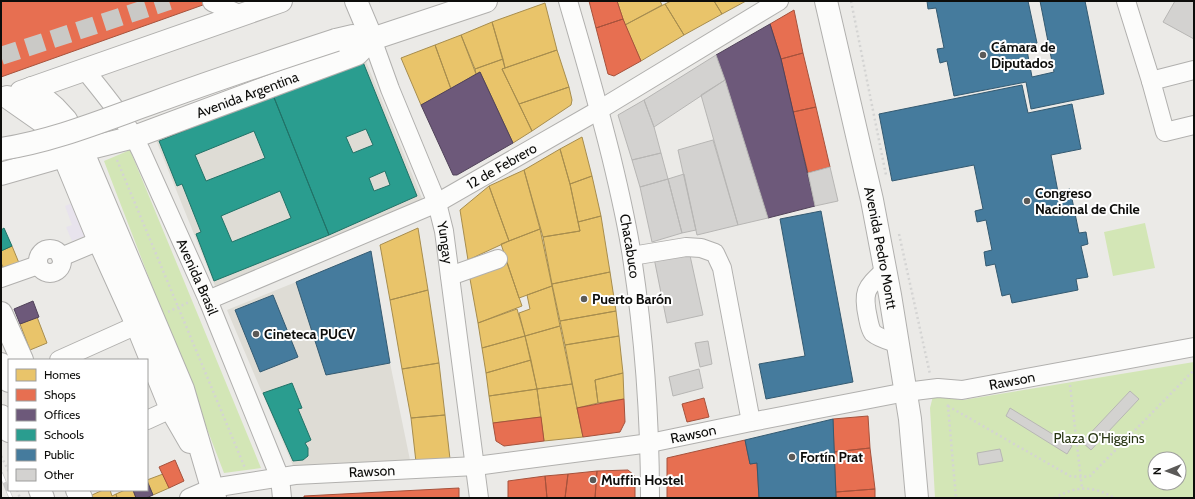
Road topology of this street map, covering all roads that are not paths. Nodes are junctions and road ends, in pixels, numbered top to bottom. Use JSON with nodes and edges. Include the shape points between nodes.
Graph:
{"nodes":[{"id":1,"x":281,"y":1,"type":"edge"},
{"id":2,"x":356,"y":1,"type":"edge"},
{"id":3,"x":486,"y":1,"type":"edge"},
{"id":4,"x":568,"y":1,"type":"edge"},
{"id":5,"x":778,"y":1,"type":"edge"},
{"id":6,"x":826,"y":1,"type":"edge"},
{"id":7,"x":1126,"y":1,"type":"edge"},
{"id":8,"x":212,"y":2,"type":"edge"},
{"id":9,"x":241,"y":15,"type":"junction"},
{"id":10,"x":372,"y":39,"type":"junction"},
{"id":11,"x":84,"y":70,"type":"junction"},
{"id":12,"x":1194,"y":70,"type":"edge"},
{"id":13,"x":1151,"y":81,"type":"junction"},
{"id":14,"x":32,"y":88,"type":"junction"},
{"id":15,"x":4,"y":98,"type":"edge"},
{"id":16,"x":599,"y":110,"type":"junction"},
{"id":17,"x":1194,"y":124,"type":"edge"},
{"id":18,"x":134,"y":137,"type":"junction"},
{"id":19,"x":1,"y":149,"type":"edge"},
{"id":20,"x":73,"y":153,"type":"junction"},
{"id":21,"x":1,"y":174,"type":"edge"},
{"id":22,"x":437,"y":202,"type":"junction"},
{"id":23,"x":99,"y":241,"type":"junction"},
{"id":24,"x":632,"y":256,"type":"junction"},
{"id":25,"x":498,"y":259,"type":"dead end"},
{"id":26,"x":450,"y":276,"type":"junction"},
{"id":27,"x":1,"y":278,"type":"edge"},
{"id":28,"x":207,"y":297,"type":"junction"},
{"id":29,"x":1,"y":313,"type":"edge"},
{"id":30,"x":145,"y":322,"type":"junction"},
{"id":31,"x":1194,"y":347,"type":"edge"},
{"id":32,"x":22,"y":359,"type":"edge"},
{"id":33,"x":61,"y":359,"type":"edge"},
{"id":34,"x":1,"y":364,"type":"edge"},
{"id":35,"x":8,"y":379,"type":"edge"},
{"id":36,"x":906,"y":392,"type":"junction"},
{"id":37,"x":171,"y":409,"type":"junction"},
{"id":38,"x":1,"y":416,"type":"edge"},
{"id":39,"x":148,"y":420,"type":"edge"},
{"id":40,"x":751,"y":422,"type":"junction"},
{"id":41,"x":8,"y":429,"type":"edge"},
{"id":42,"x":650,"y":443,"type":"junction"},
{"id":43,"x":476,"y":466,"type":"junction"},
{"id":44,"x":280,"y":478,"type":"junction"},
{"id":45,"x":211,"y":485,"type":"edge"},
{"id":46,"x":189,"y":498,"type":"edge"},
{"id":47,"x":282,"y":498,"type":"edge"},
{"id":48,"x":479,"y":498,"type":"edge"},
{"id":49,"x":650,"y":498,"type":"edge"},
{"id":50,"x":917,"y":498,"type":"edge"}],
"edges":[{"from":1,"to":9,"type":"main road"},
{"from":2,"to":10,"type":"main road","name":"Yungay"},
{"from":3,"to":10,"type":"main road","name":"Avenida Argentina"},
{"from":4,"to":16,"type":"street","name":"Chacabuco"},
{"from":5,"to":16,"type":"street","name":"12 de Febrero"},
{"from":6,"to":36,"type":"main road","name":"Avenida Pedro Montt","via":[[872,200]]},
{"from":7,"to":13,"type":"street"},
{"from":8,"to":9,"type":"street"},
{"from":9,"to":11,"type":"main road"},
{"from":10,"to":18,"type":"main road","name":"Avenida Argentina","via":[[357,54]]},
{"from":10,"to":19,"type":"main road","bridge":true,"via":[[353,36],[336,40],[199,85],[64,134]]},
{"from":10,"to":22,"type":"street","name":"Yungay"},
{"from":11,"to":14,"type":"main road"},
{"from":11,"to":18,"type":"street","name":"Avenida Brasil"},
{"from":12,"to":13,"type":"street"},
{"from":13,"to":17,"type":"street","via":[[1165,132]]},
{"from":14,"to":15,"type":"main road"},
{"from":14,"to":20,"type":"main road","via":[[66,120]]},
{"from":15,"to":20,"type":"main road","via":[[47,125]]},
{"from":16,"to":22,"type":"street","name":"12 de Febrero"},
{"from":16,"to":24,"type":"street","name":"Chacabuco","via":[[621,198]]},
{"from":18,"to":20,"type":"main road","name":"Avenida Argentina"},
{"from":18,"to":28,"type":"street","name":"Avenida Brasil"},
{"from":20,"to":21,"type":"main road","name":"Avenida Argentina"},
{"from":20,"to":23,"type":"main road"},
{"from":20,"to":30,"type":"main road"},
{"from":22,"to":26,"type":"street","name":"Yungay"},
{"from":22,"to":28,"type":"street","name":"12 de Febrero"},
{"from":23,"to":27,"type":"street","via":[[61,257],[62,264],[54,272],[47,273],[38,265]]},
{"from":23,"to":30,"type":"main road"},
{"from":24,"to":40,"type":"street","via":[[686,246],[715,253],[722,268]]},
{"from":24,"to":42,"type":"street","name":"Chacabuco","via":[[643,346]]},
{"from":25,"to":26,"type":"street"},
{"from":26,"to":43,"type":"street","name":"Yungay"},
{"from":28,"to":44,"type":"street","name":"Avenida Brasil"},
{"from":29,"to":32,"type":"main road"},
{"from":30,"to":33,"type":"street"},
{"from":30,"to":37,"type":"main road"},
{"from":30,"to":45,"type":"main road","via":[[183,389]]},
{"from":31,"to":36,"type":"street","name":"Rawson","via":[[962,390],[933,388]]},
{"from":34,"to":35,"type":"main road"},
{"from":36,"to":40,"type":"street","name":"Rawson"},
{"from":36,"to":50,"type":"main road","name":"Avenida Pedro Montt"},
{"from":37,"to":39,"type":"street"},
{"from":37,"to":45,"type":"main road"},
{"from":38,"to":41,"type":"main road"},
{"from":40,"to":42,"type":"street","name":"Rawson"},
{"from":42,"to":43,"type":"street","name":"Rawson"},
{"from":42,"to":49,"type":"street","name":"Chacabuco"},
{"from":43,"to":44,"type":"street","name":"Rawson","via":[[295,475]]},
{"from":43,"to":48,"type":"street","name":"Yungay"},
{"from":44,"to":45,"type":"street","name":"Rawson"},
{"from":44,"to":47,"type":"street","name":"Avenida Brasil"},
{"from":45,"to":46,"type":"street","name":"Rawson"}]}
